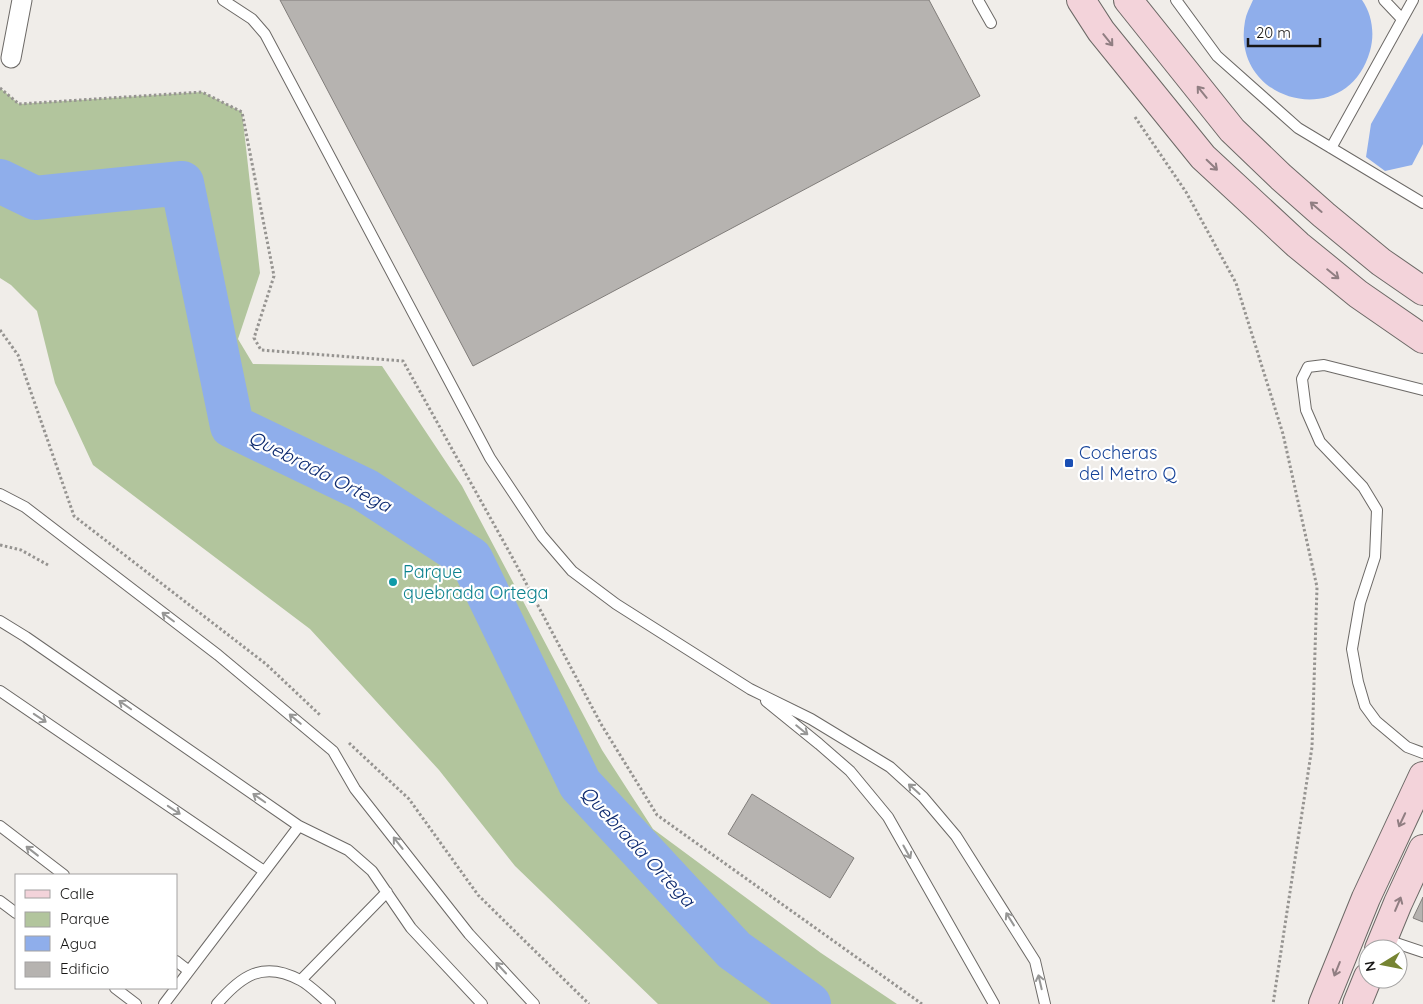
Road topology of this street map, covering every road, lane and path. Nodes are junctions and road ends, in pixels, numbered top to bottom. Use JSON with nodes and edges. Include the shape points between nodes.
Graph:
{"nodes":[{"id":1,"x":22,"y":0,"type":"edge"},
{"id":2,"x":223,"y":0,"type":"edge"},
{"id":3,"x":978,"y":0,"type":"edge"},
{"id":4,"x":1081,"y":0,"type":"edge"},
{"id":5,"x":1128,"y":0,"type":"edge"},
{"id":6,"x":1176,"y":0,"type":"edge"},
{"id":7,"x":1384,"y":0,"type":"edge"},
{"id":8,"x":1413,"y":0,"type":"edge"},
{"id":9,"x":1402,"y":19,"type":"junction"},
{"id":10,"x":990,"y":22,"type":"dead end"},
{"id":11,"x":11,"y":58,"type":"dead end"},
{"id":12,"x":0,"y":88,"type":"edge"},
{"id":13,"x":1130,"y":110,"type":"dead end"},
{"id":14,"x":1330,"y":148,"type":"junction"},
{"id":15,"x":1423,"y":203,"type":"edge"},
{"id":16,"x":1423,"y":291,"type":"edge"},
{"id":17,"x":1423,"y":339,"type":"edge"},
{"id":18,"x":1423,"y":390,"type":"edge"},
{"id":19,"x":1,"y":496,"type":"edge"},
{"id":20,"x":0,"y":545,"type":"edge"},
{"id":21,"x":48,"y":565,"type":"dead end"},
{"id":22,"x":0,"y":621,"type":"edge"},
{"id":23,"x":750,"y":689,"type":"junction"},
{"id":24,"x":0,"y":690,"type":"edge"},
{"id":25,"x":1423,"y":753,"type":"edge"},
{"id":26,"x":1423,"y":776,"type":"edge"},
{"id":27,"x":0,"y":826,"type":"edge"},
{"id":28,"x":299,"y":826,"type":"junction"},
{"id":29,"x":1423,"y":849,"type":"edge"},
{"id":30,"x":264,"y":871,"type":"junction"},
{"id":31,"x":63,"y":874,"type":"edge"},
{"id":32,"x":387,"y":892,"type":"junction"},
{"id":33,"x":0,"y":901,"type":"edge"},
{"id":34,"x":15,"y":912,"type":"edge"},
{"id":35,"x":1383,"y":939,"type":"edge"},
{"id":36,"x":1408,"y":949,"type":"edge"},
{"id":37,"x":1423,"y":952,"type":"edge"},
{"id":38,"x":178,"y":963,"type":"edge"},
{"id":39,"x":189,"y":971,"type":"junction"},
{"id":40,"x":301,"y":980,"type":"junction"},
{"id":41,"x":178,"y":986,"type":"edge"},
{"id":42,"x":116,"y":989,"type":"edge"},
{"id":43,"x":175,"y":989,"type":"edge"},
{"id":44,"x":1363,"y":989,"type":"edge"},
{"id":45,"x":136,"y":1004,"type":"edge"},
{"id":46,"x":164,"y":1004,"type":"edge"},
{"id":47,"x":217,"y":1004,"type":"edge"},
{"id":48,"x":330,"y":1004,"type":"edge"},
{"id":49,"x":482,"y":1004,"type":"edge"},
{"id":50,"x":534,"y":1004,"type":"edge"},
{"id":51,"x":922,"y":1004,"type":"edge"},
{"id":52,"x":994,"y":1004,"type":"edge"},
{"id":53,"x":1045,"y":1004,"type":"edge"},
{"id":54,"x":1273,"y":1004,"type":"edge"},
{"id":55,"x":1323,"y":1004,"type":"edge"},
{"id":56,"x":1357,"y":1004,"type":"edge"}],
"edges":[{"from":1,"to":11,"type":"street"},
{"from":2,"to":23,"type":"lane","via":[[252,19],[265,34],[490,458],[542,536],[572,570],[616,604]]},
{"from":3,"to":10,"type":"lane"},
{"from":4,"to":17,"type":"main road","one_way":true,"via":[[1101,31],[1203,157],[1298,245],[1358,294]]},
{"from":16,"to":5,"type":"main road","one_way":true,"via":[[1381,262],[1324,215],[1232,130]]},
{"from":6,"to":14,"type":"lane","via":[[1217,56],[1298,128]]},
{"from":7,"to":9,"type":"lane"},
{"from":8,"to":9,"type":"lane"},
{"from":9,"to":14,"type":"lane"},
{"from":12,"to":51,"type":"path","via":[[19,104],[202,92],[242,112],[274,276],[254,338],[261,350],[402,361],[601,724],[657,815]]},
{"from":13,"to":54,"type":"path","via":[[1186,192],[1236,282],[1283,434],[1317,587],[1312,748]]},
{"from":14,"to":15,"type":"lane"},
{"from":18,"to":25,"type":"lane","via":[[1324,364],[1308,367],[1302,379],[1306,410],[1320,442],[1363,486],[1377,510],[1375,557],[1360,602],[1352,650],[1365,706],[1376,721],[1407,747]]},
{"from":50,"to":19,"type":"lane","one_way":true,"via":[[469,934],[355,789],[333,751],[218,655],[25,507]]},
{"from":20,"to":21,"type":"path","via":[[21,550]]},
{"from":28,"to":22,"type":"lane","one_way":true},
{"from":23,"to":52,"type":"lane","one_way":true,"via":[[850,771],[888,817]]},
{"from":53,"to":23,"type":"lane","one_way":true,"via":[[1035,961],[956,836],[923,797],[890,767],[811,719]]},
{"from":24,"to":30,"type":"lane","one_way":true},
{"from":26,"to":55,"type":"main road","one_way":true,"via":[[1366,898]]},
{"from":31,"to":27,"type":"lane","one_way":true},
{"from":28,"to":30,"type":"lane"},
{"from":28,"to":32,"type":"lane","via":[[348,850],[372,871]]},
{"from":35,"to":29,"type":"main road","one_way":true},
{"from":30,"to":39,"type":"lane"},
{"from":32,"to":40,"type":"lane"},
{"from":32,"to":49,"type":"lane","via":[[411,928]]},
{"from":33,"to":34,"type":"lane"},
{"from":36,"to":37,"type":"lane"},
{"from":38,"to":39,"type":"lane"},
{"from":39,"to":41,"type":"lane"},
{"from":40,"to":47,"type":"lane","via":[[276,970],[250,974]]},
{"from":40,"to":48,"type":"lane"},
{"from":42,"to":45,"type":"lane"},
{"from":43,"to":46,"type":"lane"},
{"from":44,"to":56,"type":"main road"}]}
